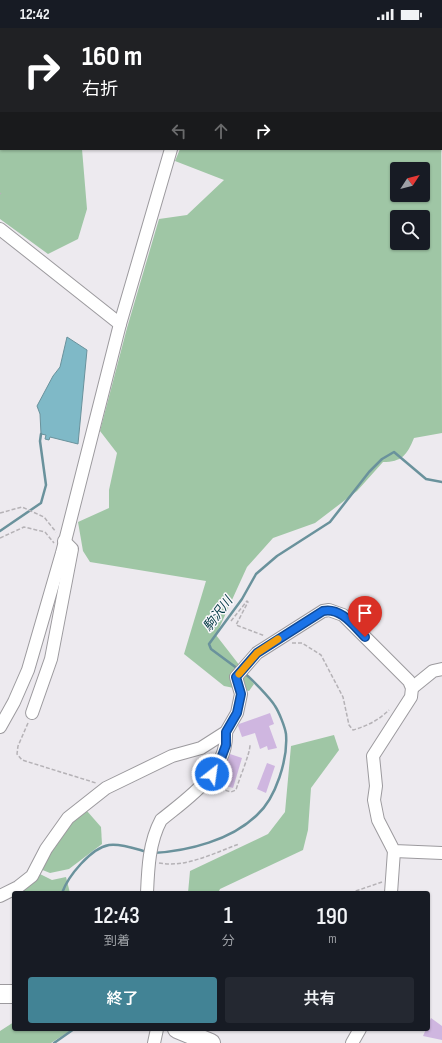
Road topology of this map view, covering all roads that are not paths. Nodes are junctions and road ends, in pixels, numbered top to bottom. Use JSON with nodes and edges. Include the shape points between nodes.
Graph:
{"nodes":[{"id":1,"x":171,"y":150,"type":"edge"},
{"id":2,"x":0,"y":229,"type":"edge"},
{"id":3,"x":120,"y":324,"type":"junction"},
{"id":4,"x":63,"y":547,"type":"junction"},
{"id":5,"x":442,"y":669,"type":"edge"},
{"id":6,"x":412,"y":688,"type":"junction"},
{"id":7,"x":32,"y":713,"type":"road end"},
{"id":8,"x":0,"y":727,"type":"edge"},
{"id":9,"x":226,"y":732,"type":"junction"},
{"id":10,"x":394,"y":851,"type":"junction"},
{"id":11,"x":442,"y":853,"type":"edge"},
{"id":12,"x":147,"y":891,"type":"edge"},
{"id":13,"x":391,"y":891,"type":"edge"},
{"id":14,"x":0,"y":896,"type":"edge"},
{"id":15,"x":0,"y":994,"type":"edge"},
{"id":16,"x":12,"y":994,"type":"edge"},
{"id":17,"x":180,"y":1031,"type":"edge"},
{"id":18,"x":359,"y":1031,"type":"edge"},
{"id":19,"x":203,"y":1041,"type":"edge"},
{"id":20,"x":352,"y":1043,"type":"edge"}],
"edges":[{"from":1,"to":3,"type":"street"},
{"from":2,"to":3,"type":"street"},
{"from":3,"to":4,"type":"street"},
{"from":4,"to":7,"type":"street","via":[[72,550],[51,659]]},
{"from":4,"to":8,"type":"street","via":[[28,670]]},
{"from":5,"to":6,"type":"street","via":[[432,671]]},
{"from":6,"to":9,"type":"street","via":[[409,681],[343,615],[323,611],[251,659],[236,677],[241,694],[237,713]]},
{"from":6,"to":10,"type":"street","via":[[411,697],[373,756],[376,786],[374,800],[378,820]]},
{"from":9,"to":12,"type":"street","via":[[226,745],[219,764],[204,784],[161,820],[150,856]]},
{"from":9,"to":14,"type":"street","via":[[201,748],[172,756],[106,788],[68,818],[46,849],[32,876]]},
{"from":10,"to":11,"type":"street"},
{"from":10,"to":13,"type":"street"},
{"from":15,"to":16,"type":"highway"},
{"from":17,"to":19,"type":"highway"},
{"from":18,"to":20,"type":"street"}]}
